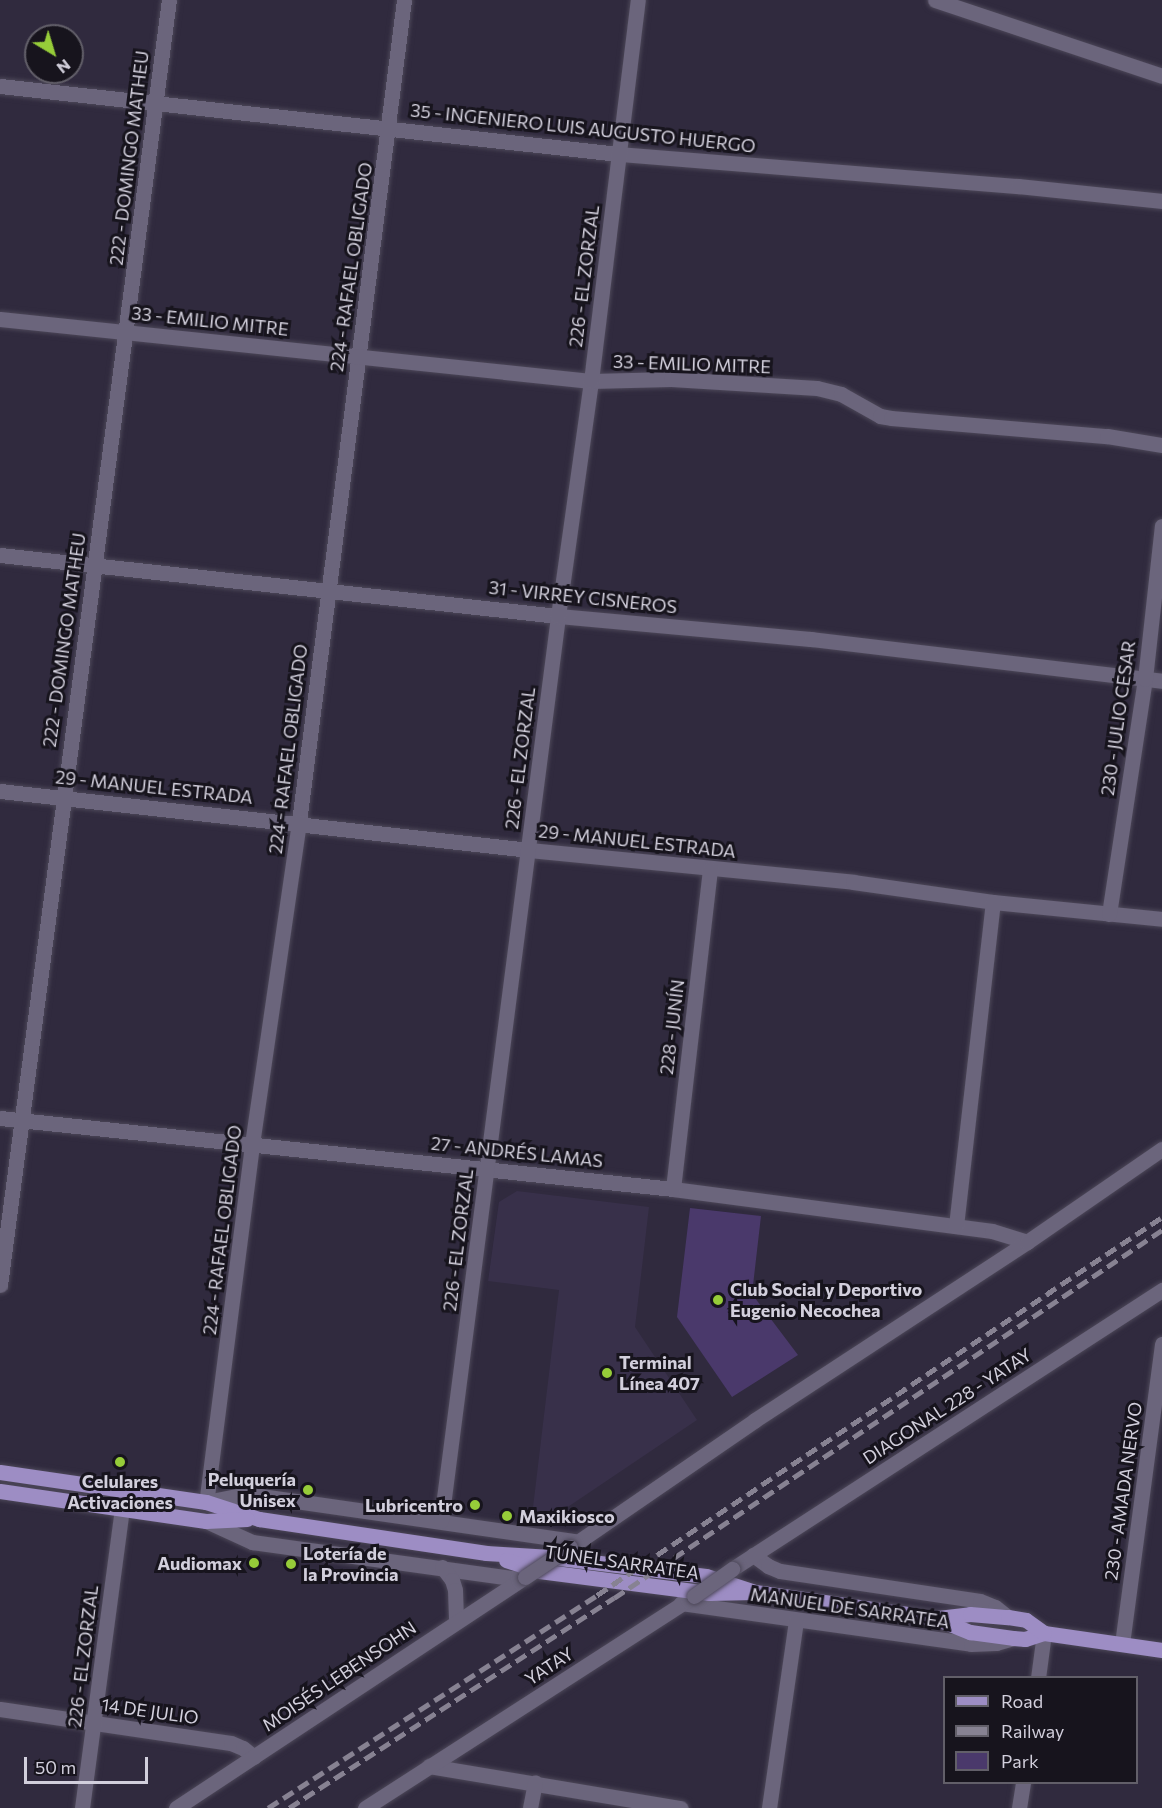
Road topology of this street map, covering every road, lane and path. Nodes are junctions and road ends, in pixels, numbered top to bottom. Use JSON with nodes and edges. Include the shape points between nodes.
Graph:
{"nodes":[{"id":1,"x":169,"y":0,"type":"edge"},
{"id":2,"x":404,"y":0,"type":"edge"},
{"id":3,"x":638,"y":0,"type":"edge"},
{"id":4,"x":935,"y":0,"type":"edge"},
{"id":5,"x":1162,"y":76,"type":"edge"},
{"id":6,"x":0,"y":86,"type":"edge"},
{"id":7,"x":155,"y":102,"type":"junction"},
{"id":8,"x":390,"y":128,"type":"junction"},
{"id":9,"x":619,"y":154,"type":"junction"},
{"id":10,"x":1162,"y":201,"type":"edge"},
{"id":11,"x":0,"y":319,"type":"edge"},
{"id":12,"x":126,"y":331,"type":"junction"},
{"id":13,"x":359,"y":357,"type":"junction"},
{"id":14,"x":591,"y":381,"type":"junction"},
{"id":15,"x":1162,"y":445,"type":"edge"},
{"id":16,"x":1162,"y":526,"type":"edge"},
{"id":17,"x":0,"y":555,"type":"edge"},
{"id":18,"x":94,"y":565,"type":"junction"},
{"id":19,"x":328,"y":590,"type":"junction"},
{"id":20,"x":558,"y":616,"type":"junction"},
{"id":21,"x":1145,"y":679,"type":"junction"},
{"id":22,"x":1162,"y":681,"type":"edge"},
{"id":23,"x":0,"y":791,"type":"edge"},
{"id":24,"x":63,"y":798,"type":"junction"},
{"id":25,"x":299,"y":822,"type":"junction"},
{"id":26,"x":529,"y":850,"type":"junction"},
{"id":27,"x":710,"y":869,"type":"junction"},
{"id":28,"x":993,"y":902,"type":"junction"},
{"id":29,"x":1109,"y":914,"type":"junction"},
{"id":30,"x":1162,"y":920,"type":"edge"},
{"id":31,"x":0,"y":1118,"type":"edge"},
{"id":32,"x":20,"y":1120,"type":"junction"},
{"id":33,"x":252,"y":1145,"type":"junction"},
{"id":34,"x":1162,"y":1149,"type":"edge"},
{"id":35,"x":487,"y":1168,"type":"junction"},
{"id":36,"x":673,"y":1189,"type":"junction"},
{"id":37,"x":956,"y":1226,"type":"junction"},
{"id":38,"x":1027,"y":1242,"type":"junction"},
{"id":39,"x":0,"y":1285,"type":"edge"},
{"id":40,"x":1162,"y":1293,"type":"edge"},
{"id":41,"x":1162,"y":1344,"type":"edge"},
{"id":42,"x":0,"y":1472,"type":"edge"},
{"id":43,"x":0,"y":1491,"type":"edge"},
{"id":44,"x":206,"y":1502,"type":"junction"},
{"id":45,"x":122,"y":1508,"type":"junction"},
{"id":46,"x":259,"y":1519,"type":"junction"},
{"id":47,"x":206,"y":1521,"type":"junction"},
{"id":48,"x":441,"y":1521,"type":"junction"},
{"id":49,"x":575,"y":1544,"type":"junction"},
{"id":50,"x":753,"y":1555,"type":"junction"},
{"id":51,"x":442,"y":1567,"type":"junction"},
{"id":52,"x":523,"y":1578,"type":"junction"},
{"id":53,"x":688,"y":1599,"type":"junction"},
{"id":54,"x":1008,"y":1617,"type":"junction"},
{"id":55,"x":935,"y":1618,"type":"junction"},
{"id":56,"x":456,"y":1621,"type":"junction"},
{"id":57,"x":796,"y":1621,"type":"junction"},
{"id":58,"x":1044,"y":1632,"type":"junction"},
{"id":59,"x":1014,"y":1638,"type":"junction"},
{"id":60,"x":1122,"y":1644,"type":"junction"},
{"id":61,"x":1162,"y":1650,"type":"edge"},
{"id":62,"x":1038,"y":1676,"type":"edge"},
{"id":63,"x":0,"y":1709,"type":"edge"},
{"id":64,"x":95,"y":1723,"type":"junction"},
{"id":65,"x":254,"y":1757,"type":"junction"},
{"id":66,"x":429,"y":1766,"type":"junction"},
{"id":67,"x":535,"y":1782,"type":"junction"},
{"id":68,"x":1023,"y":1784,"type":"edge"},
{"id":69,"x":82,"y":1808,"type":"edge"},
{"id":70,"x":176,"y":1808,"type":"edge"},
{"id":71,"x":365,"y":1808,"type":"edge"},
{"id":72,"x":530,"y":1808,"type":"edge"},
{"id":73,"x":681,"y":1808,"type":"edge"},
{"id":74,"x":769,"y":1808,"type":"edge"},
{"id":75,"x":1019,"y":1808,"type":"edge"}],
"edges":[{"from":1,"to":7,"type":"street","name":"222 - DOMINGO MATHEU"},
{"from":2,"to":8,"type":"street","name":"224 - RAFAEL OBLIGADO"},
{"from":3,"to":9,"type":"street","name":"226 - EL ZORZAL"},
{"from":4,"to":5,"type":"street"},
{"from":6,"to":7,"type":"street","name":"35 - INGENIERO LUIS AUGUSTO HUERGO"},
{"from":7,"to":8,"type":"street","name":"35 - INGENIERO LUIS AUGUSTO HUERGO"},
{"from":7,"to":12,"type":"street","name":"222 - DOMINGO MATHEU"},
{"from":8,"to":9,"type":"street","name":"35 - INGENIERO LUIS AUGUSTO HUERGO"},
{"from":8,"to":13,"type":"street","name":"224 - RAFAEL OBLIGADO"},
{"from":9,"to":10,"type":"street","name":"35 - INGENIERO LUIS AUGUSTO HUERGO"},
{"from":9,"to":14,"type":"street","name":"226 - EL ZORZAL"},
{"from":11,"to":12,"type":"street","name":"33 - EMILIO MITRE"},
{"from":12,"to":13,"type":"street","name":"33 - EMILIO MITRE"},
{"from":12,"to":18,"type":"street","name":"222 - DOMINGO MATHEU"},
{"from":13,"to":14,"type":"street","name":"33 - EMILIO MITRE"},
{"from":13,"to":19,"type":"street","name":"224 - RAFAEL OBLIGADO"},
{"from":14,"to":15,"type":"street","name":"33 - EMILIO MITRE","via":[[671,379],[817,388],[841,394],[891,418],[1107,436]]},
{"from":14,"to":20,"type":"street","name":"226 - EL ZORZAL"},
{"from":16,"to":21,"type":"street","name":"230 - JULIO CESAR"},
{"from":17,"to":18,"type":"street","name":"31 - VIRREY CISNEROS"},
{"from":18,"to":19,"type":"street","name":"31 - VIRREY CISNEROS"},
{"from":18,"to":24,"type":"street","name":"222 - DOMINGO MATHEU"},
{"from":19,"to":20,"type":"street","name":"31 - VIRREY CISNEROS"},
{"from":19,"to":25,"type":"street","name":"224 - RAFAEL OBLIGADO"},
{"from":20,"to":21,"type":"street","name":"31 - VIRREY CISNEROS","via":[[811,639]]},
{"from":20,"to":26,"type":"street","name":"226 - EL ZORZAL"},
{"from":21,"to":22,"type":"street","name":"31 - VIRREY CISNEROS"},
{"from":21,"to":29,"type":"street","name":"230 - JULIO CESAR"},
{"from":23,"to":24,"type":"street","name":"29 - MANUEL ESTRADA"},
{"from":24,"to":25,"type":"street","name":"29 - MANUEL ESTRADA"},
{"from":24,"to":32,"type":"street","name":"222 - DOMINGO MATHEU"},
{"from":25,"to":26,"type":"street","name":"29 - MANUEL ESTRADA"},
{"from":25,"to":33,"type":"street","name":"224 - RAFAEL OBLIGADO"},
{"from":26,"to":27,"type":"street","name":"29 - MANUEL ESTRADA"},
{"from":26,"to":35,"type":"street","name":"226 - EL ZORZAL"},
{"from":27,"to":28,"type":"street","name":"29 - MANUEL ESTRADA","via":[[853,882]]},
{"from":27,"to":36,"type":"street","name":"228 - JUNÍN"},
{"from":28,"to":29,"type":"street","name":"29 - MANUEL ESTRADA"},
{"from":28,"to":37,"type":"street"},
{"from":29,"to":30,"type":"street","name":"29 - MANUEL ESTRADA"},
{"from":31,"to":32,"type":"street","name":"27 - ANDRÉS LAMAS"},
{"from":32,"to":33,"type":"street","name":"27 - ANDRÉS LAMAS"},
{"from":32,"to":39,"type":"street","name":"222 - DOMINGO MATHEU"},
{"from":33,"to":35,"type":"street","name":"27 - ANDRÉS LAMAS"},
{"from":33,"to":44,"type":"street","name":"224 - RAFAEL OBLIGADO"},
{"from":34,"to":38,"type":"street","name":"MOISÉS LEBENSOHN"},
{"from":35,"to":36,"type":"street","name":"27 - ANDRÉS LAMAS"},
{"from":35,"to":48,"type":"street","name":"226 - EL ZORZAL"},
{"from":36,"to":37,"type":"street","name":"27 - ANDRÉS LAMAS"},
{"from":37,"to":38,"type":"street","name":"27 - ANDRÉS LAMAS","via":[[992,1231]]},
{"from":38,"to":49,"type":"street","name":"MOISÉS LEBENSOHN","via":[[755,1420]]},
{"from":40,"to":50,"type":"street","name":"DIAGONAL 228 - YATAY"},
{"from":41,"to":60,"type":"street","name":"230 - AMADA NERVO"},
{"from":42,"to":44,"type":"main road"},
{"from":43,"to":45,"type":"main road"},
{"from":44,"to":46,"type":"main road"},
{"from":44,"to":48,"type":"street","via":[[247,1494]]},
{"from":45,"to":47,"type":"main road"},
{"from":45,"to":64,"type":"street","name":"226 - EL ZORZAL"},
{"from":46,"to":47,"type":"main road"},
{"from":46,"to":55,"type":"main road","name":"TÚNEL SARRATEA","via":[[486,1554],[551,1557],[706,1576],[755,1592]]},
{"from":47,"to":51,"type":"street","via":[[252,1542]]},
{"from":48,"to":49,"type":"street"},
{"from":49,"to":52,"type":"street","name":"MOISÉS LEBENSOHN","bridge":true},
{"from":50,"to":53,"type":"street","name":"YATAY","bridge":true},
{"from":50,"to":54,"type":"street","via":[[780,1571],[980,1601]]},
{"from":51,"to":52,"type":"street"},
{"from":51,"to":56,"type":"street","via":[[455,1590]]},
{"from":52,"to":56,"type":"street","name":"MOISÉS LEBENSOHN"},
{"from":53,"to":57,"type":"street","name":"MANUEL DE SARRATEA"},
{"from":53,"to":66,"type":"street","name":"YATAY"},
{"from":54,"to":55,"type":"main road","via":[[970,1614]]},
{"from":54,"to":58,"type":"main road","via":[[1026,1620]]},
{"from":55,"to":59,"type":"main road","name":"MANUEL DE SARRATEA","via":[[970,1632]]},
{"from":56,"to":65,"type":"street","name":"MOISÉS LEBENSOHN"},
{"from":57,"to":59,"type":"street","name":"MANUEL DE SARRATEA","via":[[971,1644]]},
{"from":57,"to":74,"type":"street"},
{"from":58,"to":59,"type":"main road","name":"MANUEL DE SARRATEA","via":[[1025,1640]]},
{"from":58,"to":60,"type":"main road","name":"MANUEL DE SARRATEA"},
{"from":58,"to":62,"type":"street"},
{"from":60,"to":61,"type":"main road","name":"MANUEL DE SARRATEA"},
{"from":63,"to":64,"type":"street","name":"14 DE JULIO"},
{"from":64,"to":65,"type":"street","name":"14 DE JULIO","via":[[231,1743]]},
{"from":64,"to":69,"type":"street","name":"226 - EL ZORZAL"},
{"from":65,"to":70,"type":"street","name":"MOISÉS LEBENSOHN"},
{"from":66,"to":67,"type":"street"},
{"from":66,"to":71,"type":"street","name":"YATAY"},
{"from":67,"to":72,"type":"street"},
{"from":67,"to":73,"type":"street"},
{"from":68,"to":75,"type":"street"}]}
